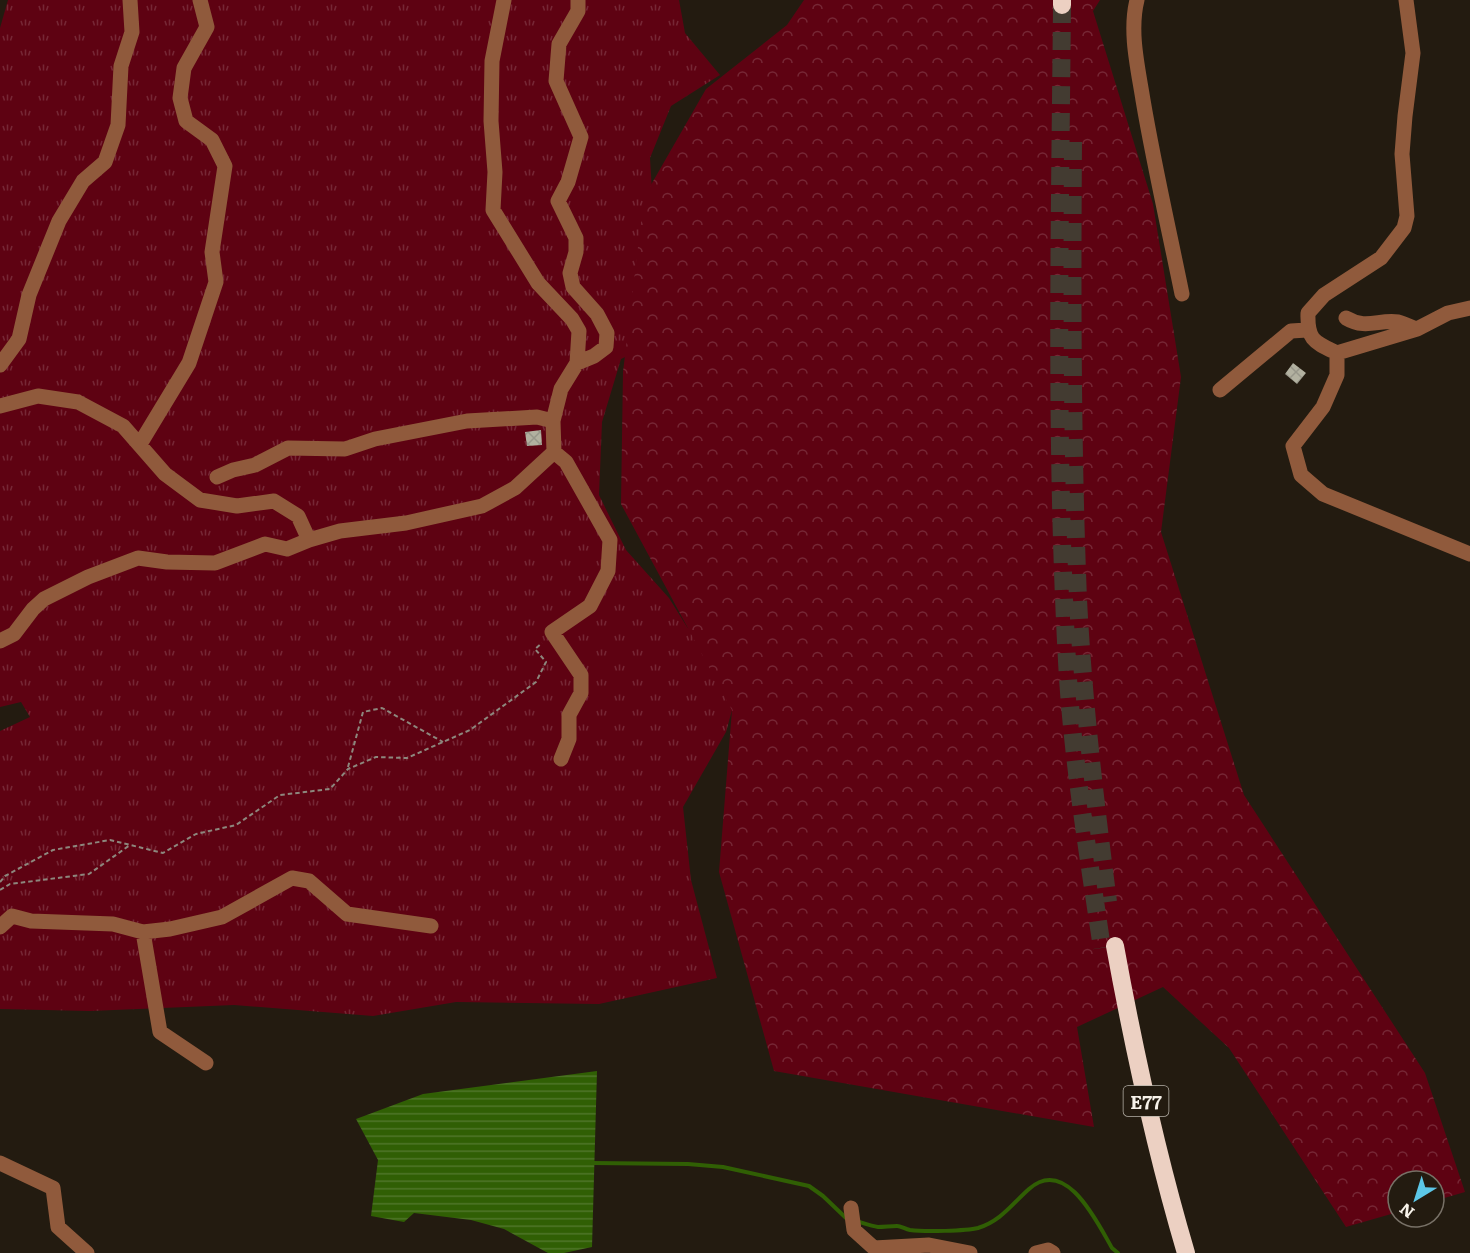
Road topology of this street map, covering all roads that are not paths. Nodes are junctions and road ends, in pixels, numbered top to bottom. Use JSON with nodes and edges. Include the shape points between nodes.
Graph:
{"nodes":[{"id":1,"x":130,"y":0,"type":"edge"},
{"id":2,"x":200,"y":0,"type":"edge"},
{"id":3,"x":504,"y":0,"type":"edge"},
{"id":4,"x":578,"y":0,"type":"edge"},
{"id":5,"x":1137,"y":0,"type":"edge"},
{"id":6,"x":1406,"y":0,"type":"edge"},
{"id":7,"x":1182,"y":294,"type":"dead end"},
{"id":8,"x":1470,"y":308,"type":"edge"},
{"id":9,"x":1346,"y":318,"type":"dead end"},
{"id":10,"x":1417,"y":329,"type":"junction"},
{"id":11,"x":1307,"y":330,"type":"junction"},
{"id":12,"x":1337,"y":353,"type":"junction"},
{"id":13,"x":577,"y":363,"type":"junction"},
{"id":14,"x":0,"y":365,"type":"edge"},
{"id":15,"x":1220,"y":390,"type":"dead end"},
{"id":16,"x":0,"y":406,"type":"edge"},
{"id":17,"x":552,"y":421,"type":"junction"},
{"id":18,"x":140,"y":444,"type":"junction"},
{"id":19,"x":554,"y":452,"type":"junction"},
{"id":20,"x":217,"y":477,"type":"dead end"},
{"id":21,"x":309,"y":540,"type":"junction"},
{"id":22,"x":1470,"y":554,"type":"edge"},
{"id":23,"x":0,"y":640,"type":"edge"},
{"id":24,"x":561,"y":759,"type":"dead end"},
{"id":25,"x":431,"y":926,"type":"dead end"},
{"id":26,"x":0,"y":927,"type":"edge"},
{"id":27,"x":143,"y":932,"type":"junction"},
{"id":28,"x":206,"y":1063,"type":"dead end"},
{"id":29,"x":0,"y":1163,"type":"edge"},
{"id":30,"x":851,"y":1208,"type":"dead end"},
{"id":31,"x":87,"y":1253,"type":"edge"},
{"id":32,"x":970,"y":1253,"type":"edge"},
{"id":33,"x":1036,"y":1253,"type":"edge"},
{"id":34,"x":1053,"y":1253,"type":"edge"},
{"id":35,"x":1174,"y":1253,"type":"edge"},
{"id":36,"x":1186,"y":1253,"type":"edge"}],
"edges":[{"from":1,"to":14,"type":"street","via":[[132,32],[121,66],[118,125],[105,162],[83,182],[59,221],[29,296],[20,339]]},
{"from":2,"to":18,"type":"street","via":[[207,27],[184,68],[180,98],[186,121],[212,140],[225,166],[212,252],[216,282],[189,363]]},
{"from":3,"to":13,"type":"street","via":[[492,61],[493,210],[538,283],[579,330]]},
{"from":4,"to":13,"type":"street","via":[[578,11],[559,44],[556,81],[581,137],[558,201],[576,238],[570,273],[573,287],[597,314],[607,333],[606,347]]},
{"from":5,"to":7,"type":"street","via":[[1136,52]]},
{"from":6,"to":11,"type":"street","via":[[1413,53],[1402,154],[1407,216],[1404,228],[1381,258],[1315,303],[1308,313]]},
{"from":8,"to":10,"type":"street"},
{"from":9,"to":10,"type":"street","via":[[1366,325],[1397,322]]},
{"from":10,"to":12,"type":"street"},
{"from":11,"to":12,"type":"street","via":[[1316,343]]},
{"from":11,"to":15,"type":"street","via":[[1291,331]]},
{"from":12,"to":22,"type":"street","via":[[1338,375],[1323,408],[1293,446],[1301,476],[1323,494]]},
{"from":13,"to":17,"type":"street","via":[[561,389]]},
{"from":16,"to":18,"type":"street","via":[[38,396],[78,402],[123,426]]},
{"from":17,"to":19,"type":"street"},
{"from":17,"to":20,"type":"street","via":[[537,417],[467,421],[375,439],[345,449],[288,448],[255,465]]},
{"from":18,"to":21,"type":"street","via":[[165,474],[200,500],[237,506],[274,501],[298,516]]},
{"from":19,"to":21,"type":"street","via":[[515,489],[482,506]]},
{"from":19,"to":24,"type":"street","via":[[566,462],[610,540],[608,571],[590,606],[552,632],[581,675],[581,693],[570,715]]},
{"from":21,"to":23,"type":"street","via":[[287,549],[265,544],[215,563],[138,558],[44,599],[14,634]]},
{"from":25,"to":27,"type":"street","via":[[347,914],[309,881],[292,878],[222,917]]},
{"from":26,"to":27,"type":"street","via":[[12,916],[42,922],[113,924]]},
{"from":27,"to":28,"type":"street","via":[[160,1032]]},
{"from":29,"to":31,"type":"street","via":[[53,1188],[58,1227]]},
{"from":30,"to":32,"type":"street","via":[[854,1230],[874,1248],[929,1245]]},
{"from":33,"to":34,"type":"street"},
{"from":35,"to":36,"type":"highway","number":"E77","via":[[1134,1101],[1108,947]]}]}
